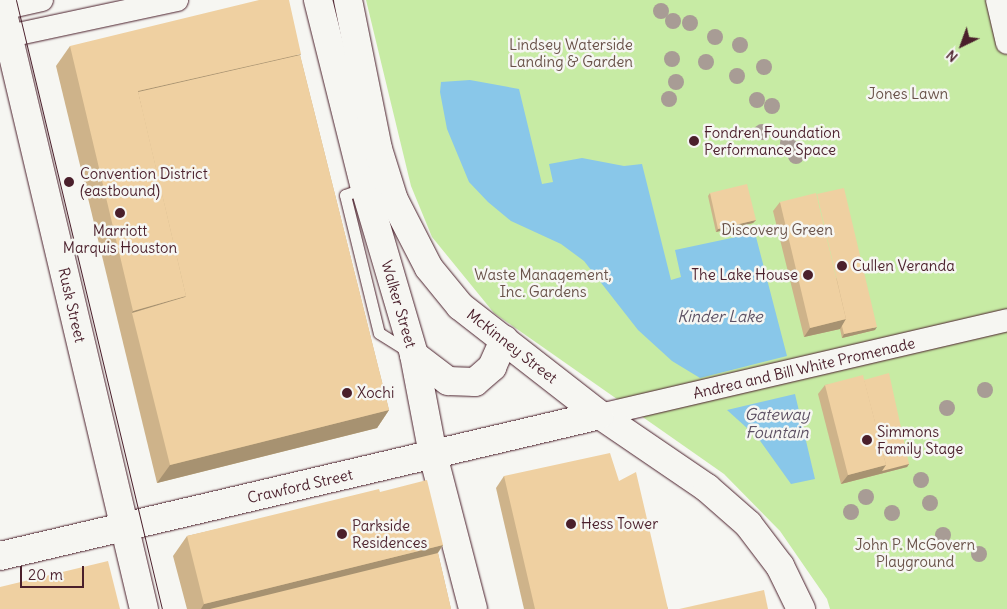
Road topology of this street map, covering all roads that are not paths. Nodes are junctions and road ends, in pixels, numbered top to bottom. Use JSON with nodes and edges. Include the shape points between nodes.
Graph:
{"nodes":[{"id":1,"x":42,"y":0,"type":"edge"},
{"id":2,"x":177,"y":0,"type":"edge"},
{"id":3,"x":318,"y":0,"type":"edge"},
{"id":4,"x":348,"y":0,"type":"edge"},
{"id":5,"x":997,"y":0,"type":"edge"},
{"id":6,"x":1,"y":7,"type":"edge"},
{"id":7,"x":4,"y":37,"type":"edge"},
{"id":8,"x":1007,"y":43,"type":"edge"},
{"id":9,"x":377,"y":185,"type":"junction"},
{"id":10,"x":1007,"y":320,"type":"edge"},
{"id":11,"x":504,"y":340,"type":"junction"},
{"id":12,"x":414,"y":355,"type":"junction"},
{"id":13,"x":600,"y":415,"type":"junction"},
{"id":14,"x":434,"y":455,"type":"junction"},
{"id":15,"x":125,"y":528,"type":"junction"},
{"id":16,"x":0,"y":556,"type":"edge"},
{"id":17,"x":144,"y":609,"type":"edge"},
{"id":18,"x":472,"y":609,"type":"edge"},
{"id":19,"x":801,"y":609,"type":"edge"}],
"edges":[{"from":1,"to":6,"type":"street"},
{"from":2,"to":7,"type":"street"},
{"from":3,"to":9,"type":"street","name":"Walker Street"},
{"from":4,"to":9,"type":"street","name":"McKinney Street","via":[[378,149]]},
{"from":5,"to":8,"type":"street"},
{"from":6,"to":7,"type":"street","name":"Rusk Street"},
{"from":7,"to":15,"type":"street","name":"Rusk Street"},
{"from":9,"to":11,"type":"street","name":"McKinney Street","via":[[394,200],[429,268],[460,306]]},
{"from":9,"to":12,"type":"street","name":"Walker Street"},
{"from":10,"to":13,"type":"street","name":"Andrea and Bill White Promenade"},
{"from":11,"to":12,"type":"street","via":[[492,367],[475,382],[448,381]]},
{"from":11,"to":13,"type":"street","name":"McKinney Street"},
{"from":12,"to":14,"type":"street","name":"Walker Street"},
{"from":13,"to":14,"type":"street","name":"Crawford Street"},
{"from":13,"to":19,"type":"street","name":"McKinney Street","via":[[707,488],[748,524],[780,566]]},
{"from":14,"to":15,"type":"street","name":"Crawford Street"},
{"from":14,"to":18,"type":"street","name":"Walker Street"},
{"from":15,"to":16,"type":"street","name":"Crawford Street"},
{"from":15,"to":17,"type":"street","name":"Rusk Street"}]}
